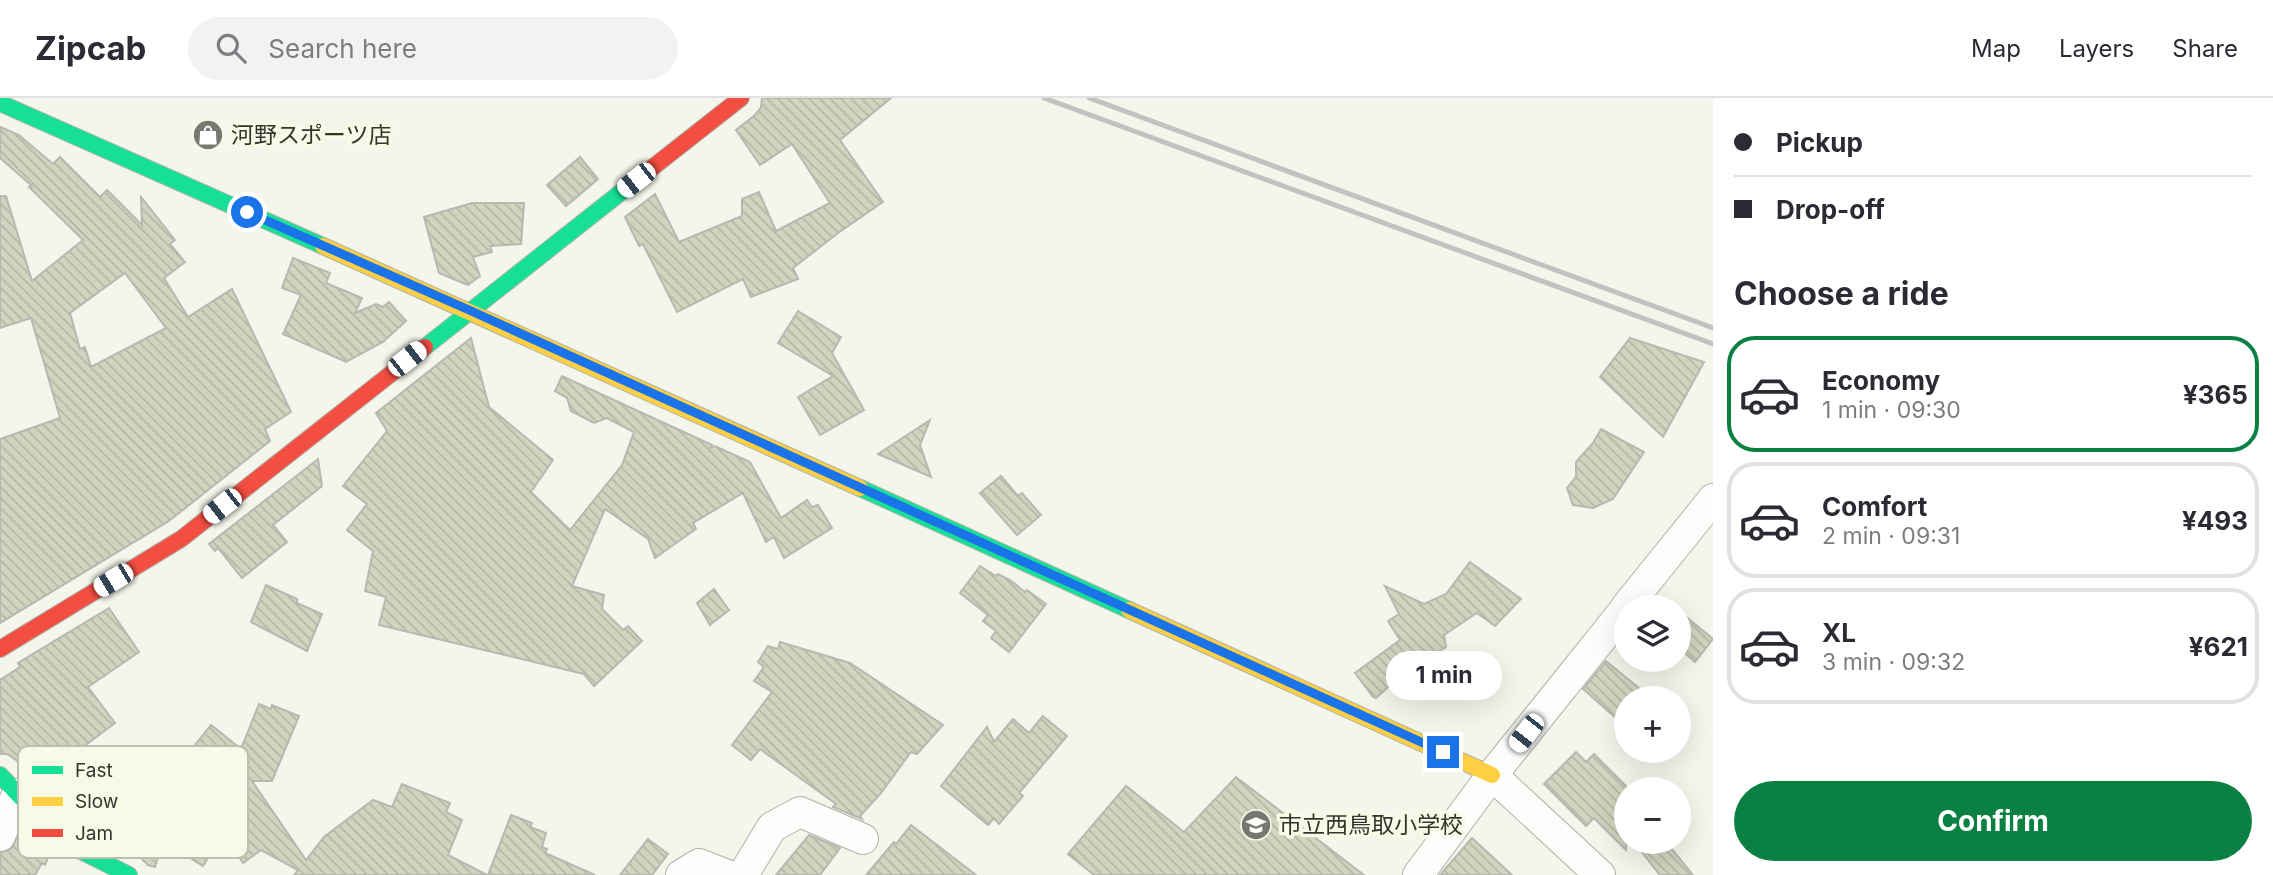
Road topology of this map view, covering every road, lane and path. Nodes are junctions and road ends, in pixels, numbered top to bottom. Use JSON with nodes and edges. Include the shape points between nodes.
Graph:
{"nodes":[{"id":1,"x":741,"y":98,"type":"edge"},
{"id":2,"x":0,"y":103,"type":"edge"},
{"id":3,"x":469,"y":310,"type":"junction"},
{"id":4,"x":1713,"y":499,"type":"edge"},
{"id":5,"x":1636,"y":595,"type":"edge"},
{"id":6,"x":1614,"y":623,"type":"edge"},
{"id":7,"x":0,"y":649,"type":"edge"},
{"id":8,"x":1493,"y":775,"type":"junction"},
{"id":9,"x":9,"y":785,"type":"edge"},
{"id":10,"x":0,"y":836,"type":"edge"},
{"id":11,"x":863,"y":839,"type":"dead end"},
{"id":12,"x":95,"y":858,"type":"edge"},
{"id":13,"x":129,"y":875,"type":"edge"},
{"id":14,"x":681,"y":875,"type":"edge"},
{"id":15,"x":727,"y":875,"type":"edge"},
{"id":16,"x":743,"y":875,"type":"edge"},
{"id":17,"x":1418,"y":875,"type":"edge"},
{"id":18,"x":1600,"y":875,"type":"edge"}],
"edges":[{"from":1,"to":3,"type":"street"},
{"from":2,"to":3,"type":"street"},
{"from":3,"to":7,"type":"street","via":[[181,539]]},
{"from":3,"to":8,"type":"street"},
{"from":4,"to":5,"type":"street"},
{"from":6,"to":8,"type":"street"},
{"from":8,"to":17,"type":"street"},
{"from":8,"to":18,"type":"street"},
{"from":9,"to":10,"type":"street"},
{"from":11,"to":16,"type":"street","via":[[800,812],[772,827]]},
{"from":12,"to":13,"type":"street"},
{"from":14,"to":15,"type":"street","via":[[699,864]]}]}
